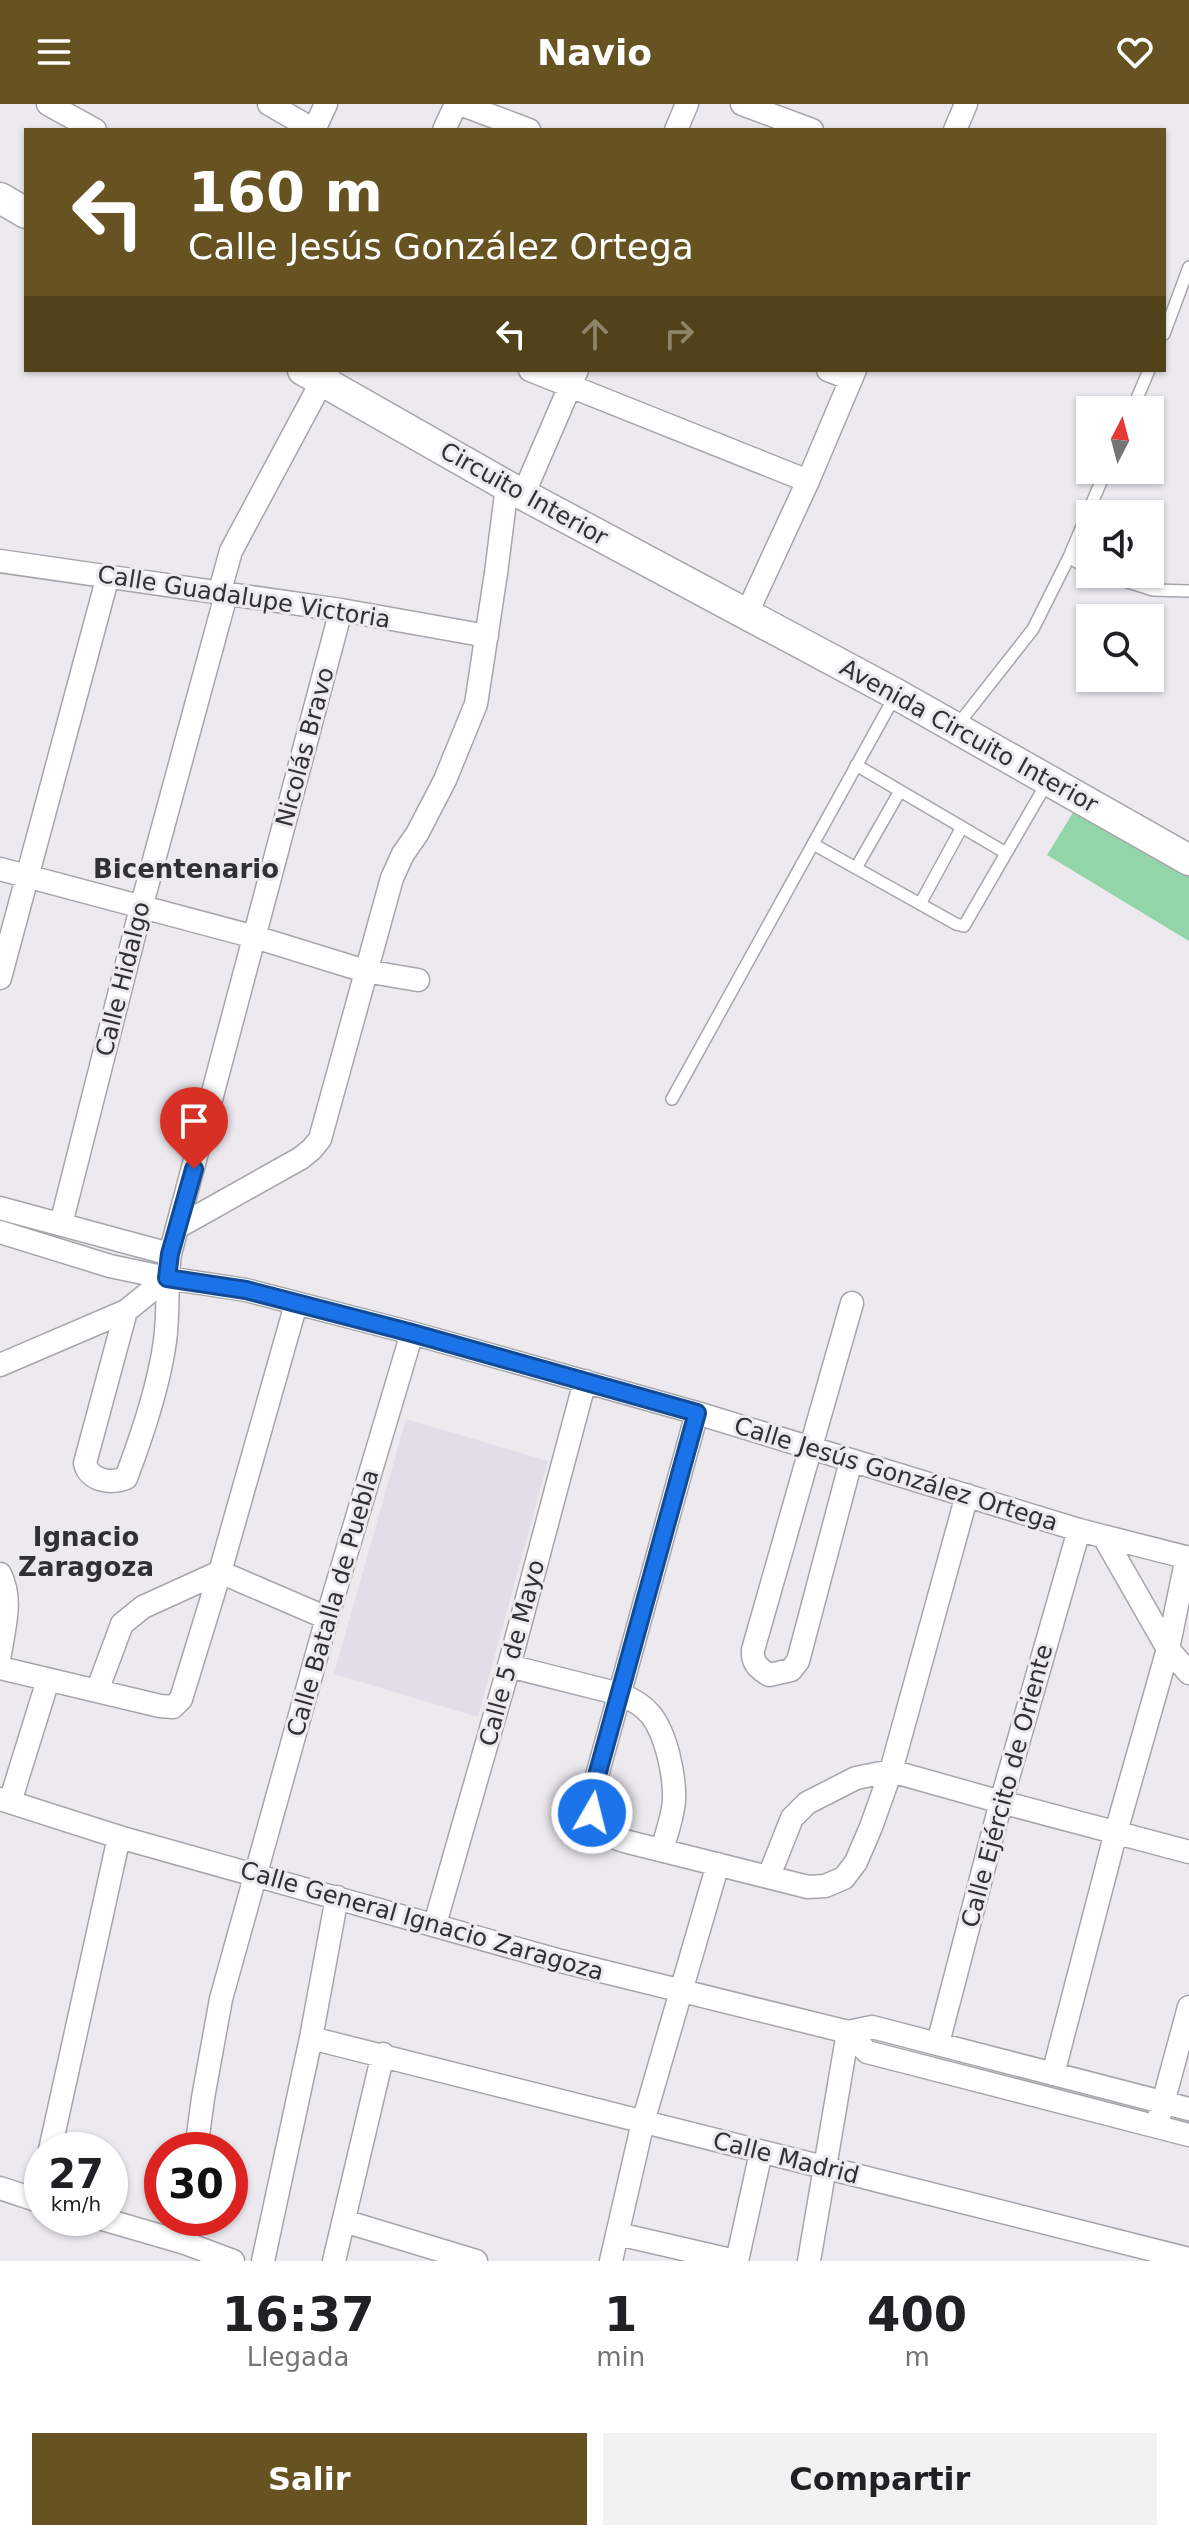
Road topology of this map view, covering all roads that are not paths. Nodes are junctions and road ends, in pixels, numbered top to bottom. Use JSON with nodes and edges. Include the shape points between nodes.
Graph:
{"nodes":[{"id":1,"x":48,"y":104,"type":"edge"},
{"id":2,"x":269,"y":104,"type":"edge"},
{"id":3,"x":326,"y":104,"type":"edge"},
{"id":4,"x":458,"y":104,"type":"edge"},
{"id":5,"x":687,"y":104,"type":"edge"},
{"id":6,"x":742,"y":104,"type":"edge"},
{"id":7,"x":966,"y":104,"type":"edge"},
{"id":8,"x":91,"y":128,"type":"edge"},
{"id":9,"x":311,"y":128,"type":"edge"},
{"id":10,"x":315,"y":128,"type":"edge"},
{"id":11,"x":445,"y":128,"type":"edge"},
{"id":12,"x":524,"y":128,"type":"edge"},
{"id":13,"x":677,"y":128,"type":"edge"},
{"id":14,"x":807,"y":128,"type":"edge"},
{"id":15,"x":956,"y":128,"type":"edge"},
{"id":16,"x":0,"y":198,"type":"edge"},
{"id":17,"x":24,"y":212,"type":"edge"},
{"id":18,"x":1189,"y":267,"type":"edge"},
{"id":19,"x":1166,"y":329,"type":"edge"},
{"id":20,"x":540,"y":372,"type":"edge"},
{"id":21,"x":1148,"y":372,"type":"edge"},
{"id":22,"x":318,"y":374,"type":"edge"},
{"id":23,"x":853,"y":375,"type":"edge"},
{"id":24,"x":574,"y":379,"type":"edge"},
{"id":25,"x":1138,"y":396,"type":"edge"},
{"id":26,"x":808,"y":481,"type":"junction"},
{"id":27,"x":1100,"y":484,"type":"edge"},
{"id":28,"x":515,"y":491,"type":"junction"},
{"id":29,"x":1069,"y":557,"type":"junction"},
{"id":30,"x":0,"y":561,"type":"edge"},
{"id":31,"x":1076,"y":561,"type":"edge"},
{"id":32,"x":108,"y":576,"type":"junction"},
{"id":33,"x":1147,"y":588,"type":"edge"},
{"id":34,"x":1189,"y":591,"type":"edge"},
{"id":35,"x":223,"y":594,"type":"junction"},
{"id":36,"x":341,"y":610,"type":"junction"},
{"id":37,"x":747,"y":613,"type":"junction"},
{"id":38,"x":487,"y":636,"type":"junction"},
{"id":39,"x":896,"y":694,"type":"junction"},
{"id":40,"x":956,"y":727,"type":"junction"},
{"id":41,"x":856,"y":765,"type":"junction"},
{"id":42,"x":1049,"y":780,"type":"junction"},
{"id":43,"x":900,"y":791,"type":"junction"},
{"id":44,"x":962,"y":827,"type":"junction"},
{"id":45,"x":813,"y":844,"type":"junction"},
{"id":46,"x":1006,"y":853,"type":"junction"},
{"id":47,"x":1189,"y":860,"type":"edge"},
{"id":48,"x":856,"y":868,"type":"junction"},
{"id":49,"x":0,"y":869,"type":"edge"},
{"id":50,"x":28,"y":878,"type":"junction"},
{"id":51,"x":920,"y":904,"type":"junction"},
{"id":52,"x":141,"y":908,"type":"junction"},
{"id":53,"x":255,"y":937,"type":"junction"},
{"id":54,"x":365,"y":971,"type":"junction"},
{"id":55,"x":0,"y":978,"type":"edge"},
{"id":56,"x":418,"y":980,"type":"dead end"},
{"id":57,"x":672,"y":1099,"type":"dead end"},
{"id":58,"x":0,"y":1208,"type":"edge"},
{"id":59,"x":61,"y":1224,"type":"junction"},
{"id":60,"x":178,"y":1227,"type":"junction"},
{"id":61,"x":0,"y":1232,"type":"edge"},
{"id":62,"x":170,"y":1254,"type":"junction"},
{"id":63,"x":167,"y":1278,"type":"junction"},
{"id":64,"x":852,"y":1303,"type":"dead end"},
{"id":65,"x":296,"y":1304,"type":"junction"},
{"id":66,"x":126,"y":1311,"type":"junction"},
{"id":67,"x":412,"y":1333,"type":"junction"},
{"id":68,"x":0,"y":1365,"type":"edge"},
{"id":69,"x":585,"y":1381,"type":"junction"},
{"id":70,"x":697,"y":1413,"type":"junction"},
{"id":71,"x":811,"y":1447,"type":"junction"},
{"id":72,"x":851,"y":1461,"type":"junction"},
{"id":73,"x":967,"y":1495,"type":"junction"},
{"id":74,"x":1079,"y":1530,"type":"junction"},
{"id":75,"x":1104,"y":1537,"type":"junction"},
{"id":76,"x":1188,"y":1558,"type":"edge"},
{"id":77,"x":220,"y":1572,"type":"junction"},
{"id":78,"x":0,"y":1574,"type":"edge"},
{"id":79,"x":327,"y":1618,"type":"junction"},
{"id":80,"x":1168,"y":1649,"type":"junction"},
{"id":81,"x":0,"y":1654,"type":"edge"},
{"id":82,"x":509,"y":1666,"type":"junction"},
{"id":83,"x":0,"y":1668,"type":"edge"},
{"id":84,"x":1189,"y":1673,"type":"edge"},
{"id":85,"x":48,"y":1680,"type":"junction"},
{"id":86,"x":97,"y":1691,"type":"junction"},
{"id":87,"x":620,"y":1694,"type":"junction"},
{"id":88,"x":891,"y":1771,"type":"junction"},
{"id":89,"x":5,"y":1801,"type":"edge"},
{"id":90,"x":1001,"y":1802,"type":"junction"},
{"id":91,"x":1116,"y":1832,"type":"junction"},
{"id":92,"x":119,"y":1837,"type":"junction"},
{"id":93,"x":662,"y":1849,"type":"junction"},
{"id":94,"x":1189,"y":1852,"type":"edge"},
{"id":95,"x":718,"y":1864,"type":"junction"},
{"id":96,"x":256,"y":1874,"type":"junction"},
{"id":97,"x":769,"y":1876,"type":"junction"},
{"id":98,"x":337,"y":1897,"type":"junction"},
{"id":99,"x":435,"y":1924,"type":"junction"},
{"id":100,"x":679,"y":1992,"type":"junction"},
{"id":101,"x":1189,"y":2007,"type":"edge"},
{"id":102,"x":848,"y":2032,"type":"junction"},
{"id":103,"x":311,"y":2038,"type":"junction"},
{"id":104,"x":938,"y":2043,"type":"junction"},
{"id":105,"x":383,"y":2054,"type":"junction"},
{"id":106,"x":988,"y":2056,"type":"junction"},
{"id":107,"x":1053,"y":2074,"type":"junction"},
{"id":108,"x":1076,"y":2080,"type":"junction"},
{"id":109,"x":982,"y":2081,"type":"junction"},
{"id":110,"x":1163,"y":2102,"type":"junction"},
{"id":111,"x":1070,"y":2104,"type":"junction"},
{"id":112,"x":1189,"y":2109,"type":"edge"},
{"id":113,"x":643,"y":2122,"type":"junction"},
{"id":114,"x":1156,"y":2126,"type":"junction"},
{"id":115,"x":54,"y":2132,"type":"edge"},
{"id":116,"x":198,"y":2132,"type":"edge"},
{"id":117,"x":1189,"y":2135,"type":"edge"},
{"id":118,"x":761,"y":2152,"type":"junction"},
{"id":119,"x":824,"y":2167,"type":"junction"},
{"id":120,"x":0,"y":2188,"type":"edge"},
{"id":121,"x":24,"y":2193,"type":"edge"},
{"id":122,"x":344,"y":2221,"type":"junction"},
{"id":123,"x":128,"y":2229,"type":"edge"},
{"id":124,"x":618,"y":2234,"type":"junction"},
{"id":125,"x":184,"y":2250,"type":"edge"},
{"id":126,"x":1189,"y":2259,"type":"edge"},
{"id":127,"x":233,"y":2261,"type":"edge"},
{"id":128,"x":263,"y":2261,"type":"edge"},
{"id":129,"x":334,"y":2261,"type":"edge"},
{"id":130,"x":476,"y":2261,"type":"edge"},
{"id":131,"x":611,"y":2261,"type":"edge"},
{"id":132,"x":736,"y":2261,"type":"edge"},
{"id":133,"x":809,"y":2261,"type":"edge"}],
"edges":[{"from":1,"to":8,"type":"street"},
{"from":2,"to":9,"type":"street"},
{"from":3,"to":10,"type":"street"},
{"from":4,"to":11,"type":"street"},
{"from":4,"to":12,"type":"street"},
{"from":5,"to":13,"type":"street"},
{"from":6,"to":14,"type":"street"},
{"from":7,"to":15,"type":"street"},
{"from":16,"to":17,"type":"main road"},
{"from":18,"to":19,"type":"lane"},
{"from":20,"to":24,"type":"street"},
{"from":21,"to":25,"type":"lane"},
{"from":22,"to":28,"type":"main road","name":"Circuito Interior"},
{"from":22,"to":35,"type":"street","name":"Calle Hidalgo","via":[[231,551]]},
{"from":23,"to":26,"type":"street"},
{"from":24,"to":26,"type":"street"},
{"from":24,"to":28,"type":"street"},
{"from":26,"to":37,"type":"street"},
{"from":27,"to":29,"type":"lane"},
{"from":28,"to":37,"type":"main road","name":"Circuito Interior"},
{"from":28,"to":38,"type":"street"},
{"from":29,"to":31,"type":"lane"},
{"from":29,"to":40,"type":"lane","via":[[1033,629]]},
{"from":30,"to":32,"type":"street","name":"Calle Guadalupe Victoria"},
{"from":32,"to":35,"type":"street","name":"Calle Guadalupe Victoria"},
{"from":32,"to":50,"type":"street"},
{"from":33,"to":34,"type":"lane"},
{"from":35,"to":36,"type":"street","name":"Calle Guadalupe Victoria"},
{"from":35,"to":52,"type":"street","name":"Calle Hidalgo"},
{"from":36,"to":38,"type":"street","name":"Calle Guadalupe Victoria"},
{"from":36,"to":53,"type":"street","name":"Nicolás Bravo"},
{"from":37,"to":39,"type":"main road","name":"Avenida Circuito Interior"},
{"from":38,"to":54,"type":"street","via":[[476,704],[445,780],[397,866]]},
{"from":39,"to":40,"type":"main road","name":"Avenida Circuito Interior"},
{"from":39,"to":41,"type":"lane"},
{"from":40,"to":42,"type":"main road","name":"Avenida Circuito Interior"},
{"from":41,"to":43,"type":"lane"},
{"from":41,"to":45,"type":"lane"},
{"from":42,"to":46,"type":"lane"},
{"from":42,"to":47,"type":"main road","name":"Avenida Circuito Interior"},
{"from":43,"to":44,"type":"lane"},
{"from":43,"to":48,"type":"lane"},
{"from":44,"to":46,"type":"lane"},
{"from":44,"to":51,"type":"lane"},
{"from":45,"to":48,"type":"lane"},
{"from":45,"to":57,"type":"lane"},
{"from":46,"to":51,"type":"lane","via":[[964,926]]},
{"from":48,"to":51,"type":"lane"},
{"from":49,"to":50,"type":"street"},
{"from":50,"to":52,"type":"street"},
{"from":50,"to":55,"type":"street"},
{"from":52,"to":53,"type":"street"},
{"from":52,"to":59,"type":"street","name":"Calle Hidalgo"},
{"from":53,"to":54,"type":"street"},
{"from":53,"to":60,"type":"street","name":"Nicolás Bravo"},
{"from":54,"to":56,"type":"street"},
{"from":54,"to":60,"type":"street","via":[[320,1139],[301,1158]]},
{"from":58,"to":59,"type":"street"},
{"from":59,"to":62,"type":"street"},
{"from":60,"to":62,"type":"street","name":"Nicolás Bravo"},
{"from":61,"to":63,"type":"street","name":"Calle Jesús González Ortega"},
{"from":62,"to":63,"type":"street","name":"Nicolás Bravo"},
{"from":63,"to":65,"type":"street","name":"Calle Jesús González Ortega"},
{"from":63,"to":66,"type":"street"},
{"from":63,"to":66,"type":"street","name":"Nicolás Bravo","via":[[158,1375],[121,1481],[94,1478],[85,1463]]},
{"from":64,"to":71,"type":"street"},
{"from":65,"to":67,"type":"street","name":"Calle Jesús González Ortega"},
{"from":65,"to":77,"type":"street"},
{"from":66,"to":68,"type":"street"},
{"from":67,"to":69,"type":"street","name":"Calle Jesús González Ortega"},
{"from":67,"to":79,"type":"street","name":"Calle Batalla de Puebla"},
{"from":69,"to":70,"type":"street","name":"Calle Jesús González Ortega"},
{"from":69,"to":82,"type":"street","name":"Calle 5 de Mayo"},
{"from":70,"to":71,"type":"street","name":"Calle Jesús González Ortega"},
{"from":70,"to":87,"type":"street"},
{"from":71,"to":72,"type":"street","name":"Calle Jesús González Ortega"},
{"from":71,"to":72,"type":"street","via":[[753,1650],[758,1668],[769,1675],[791,1670],[798,1661]]},
{"from":72,"to":73,"type":"street","name":"Calle Jesús González Ortega"},
{"from":73,"to":74,"type":"street","name":"Calle Jesús González Ortega"},
{"from":73,"to":88,"type":"street"},
{"from":74,"to":75,"type":"street","name":"Calle Jesús González Ortega"},
{"from":74,"to":90,"type":"street","name":"Calle Ejército de Oriente"},
{"from":75,"to":76,"type":"street","name":"Calle Jesús González Ortega"},
{"from":75,"to":80,"type":"street"},
{"from":76,"to":80,"type":"street"},
{"from":77,"to":79,"type":"street"},
{"from":77,"to":86,"type":"street","via":[[143,1607],[122,1624]]},
{"from":77,"to":86,"type":"street","via":[[181,1699],[173,1707]]},
{"from":78,"to":81,"type":"street","via":[[8,1602]]},
{"from":79,"to":96,"type":"street","name":"Calle Batalla de Puebla"},
{"from":80,"to":84,"type":"street"},
{"from":80,"to":91,"type":"street"},
{"from":82,"to":87,"type":"street"},
{"from":82,"to":99,"type":"street","name":"Calle 5 de Mayo"},
{"from":83,"to":85,"type":"street"},
{"from":85,"to":86,"type":"street"},
{"from":85,"to":89,"type":"street"},
{"from":87,"to":93,"type":"street","via":[[652,1717],[673,1772],[674,1800]]},
{"from":87,"to":93,"type":"street","via":[[590,1801],[592,1813],[608,1836]]},
{"from":88,"to":90,"type":"street"},
{"from":88,"to":97,"type":"street","via":[[856,1778],[807,1803],[792,1818]]},
{"from":88,"to":97,"type":"street","via":[[856,1862],[844,1878],[808,1887]]},
{"from":89,"to":92,"type":"street","name":"Calle General Ignacio Zaragoza"},
{"from":90,"to":91,"type":"street"},
{"from":90,"to":104,"type":"street","name":"Calle Ejército de Oriente"},
{"from":91,"to":94,"type":"street"},
{"from":91,"to":107,"type":"street"},
{"from":92,"to":96,"type":"street","name":"Calle General Ignacio Zaragoza"},
{"from":92,"to":115,"type":"street"},
{"from":93,"to":95,"type":"street"},
{"from":95,"to":97,"type":"street"},
{"from":95,"to":100,"type":"street"},
{"from":96,"to":98,"type":"street","name":"Calle General Ignacio Zaragoza"},
{"from":96,"to":116,"type":"street","name":"Calle Batalla de Puebla","via":[[221,1999]]},
{"from":98,"to":99,"type":"street","name":"Calle General Ignacio Zaragoza"},
{"from":98,"to":103,"type":"street"},
{"from":99,"to":100,"type":"street","name":"Calle General Ignacio Zaragoza"},
{"from":100,"to":102,"type":"street","name":"Calle General Ignacio Zaragoza"},
{"from":100,"to":113,"type":"street"},
{"from":101,"to":110,"type":"street"},
{"from":102,"to":104,"type":"street","name":"Calle General Ignacio Zaragoza","via":[[872,2027]]},
{"from":102,"to":109,"type":"street","name":"Calle General Ignacio Zaragoza","via":[[867,2052]]},
{"from":102,"to":119,"type":"street"},
{"from":103,"to":105,"type":"street","name":"Calle Madrid"},
{"from":103,"to":128,"type":"street"},
{"from":104,"to":106,"type":"street","name":"Calle General Ignacio Zaragoza"},
{"from":105,"to":113,"type":"street","name":"Calle Madrid"},
{"from":105,"to":122,"type":"street"},
{"from":106,"to":107,"type":"street","name":"Calle General Ignacio Zaragoza"},
{"from":106,"to":109,"type":"street"},
{"from":107,"to":108,"type":"street","name":"Calle General Ignacio Zaragoza"},
{"from":108,"to":110,"type":"street","name":"Calle General Ignacio Zaragoza"},
{"from":108,"to":111,"type":"street"},
{"from":109,"to":111,"type":"street","name":"Calle General Ignacio Zaragoza"},
{"from":110,"to":112,"type":"street","name":"Calle General Ignacio Zaragoza"},
{"from":110,"to":114,"type":"street"},
{"from":111,"to":114,"type":"street","name":"Calle General Ignacio Zaragoza"},
{"from":113,"to":118,"type":"street","name":"Calle Madrid"},
{"from":113,"to":124,"type":"street"},
{"from":114,"to":117,"type":"street","name":"Calle General Ignacio Zaragoza"},
{"from":118,"to":119,"type":"street","name":"Calle Madrid"},
{"from":118,"to":132,"type":"street"},
{"from":119,"to":126,"type":"street","name":"Calle Madrid"},
{"from":119,"to":133,"type":"street"},
{"from":120,"to":121,"type":"street"},
{"from":122,"to":129,"type":"street"},
{"from":122,"to":130,"type":"street"},
{"from":123,"to":125,"type":"street"},
{"from":124,"to":131,"type":"street"},
{"from":124,"to":132,"type":"street"},
{"from":125,"to":127,"type":"street"}]}
